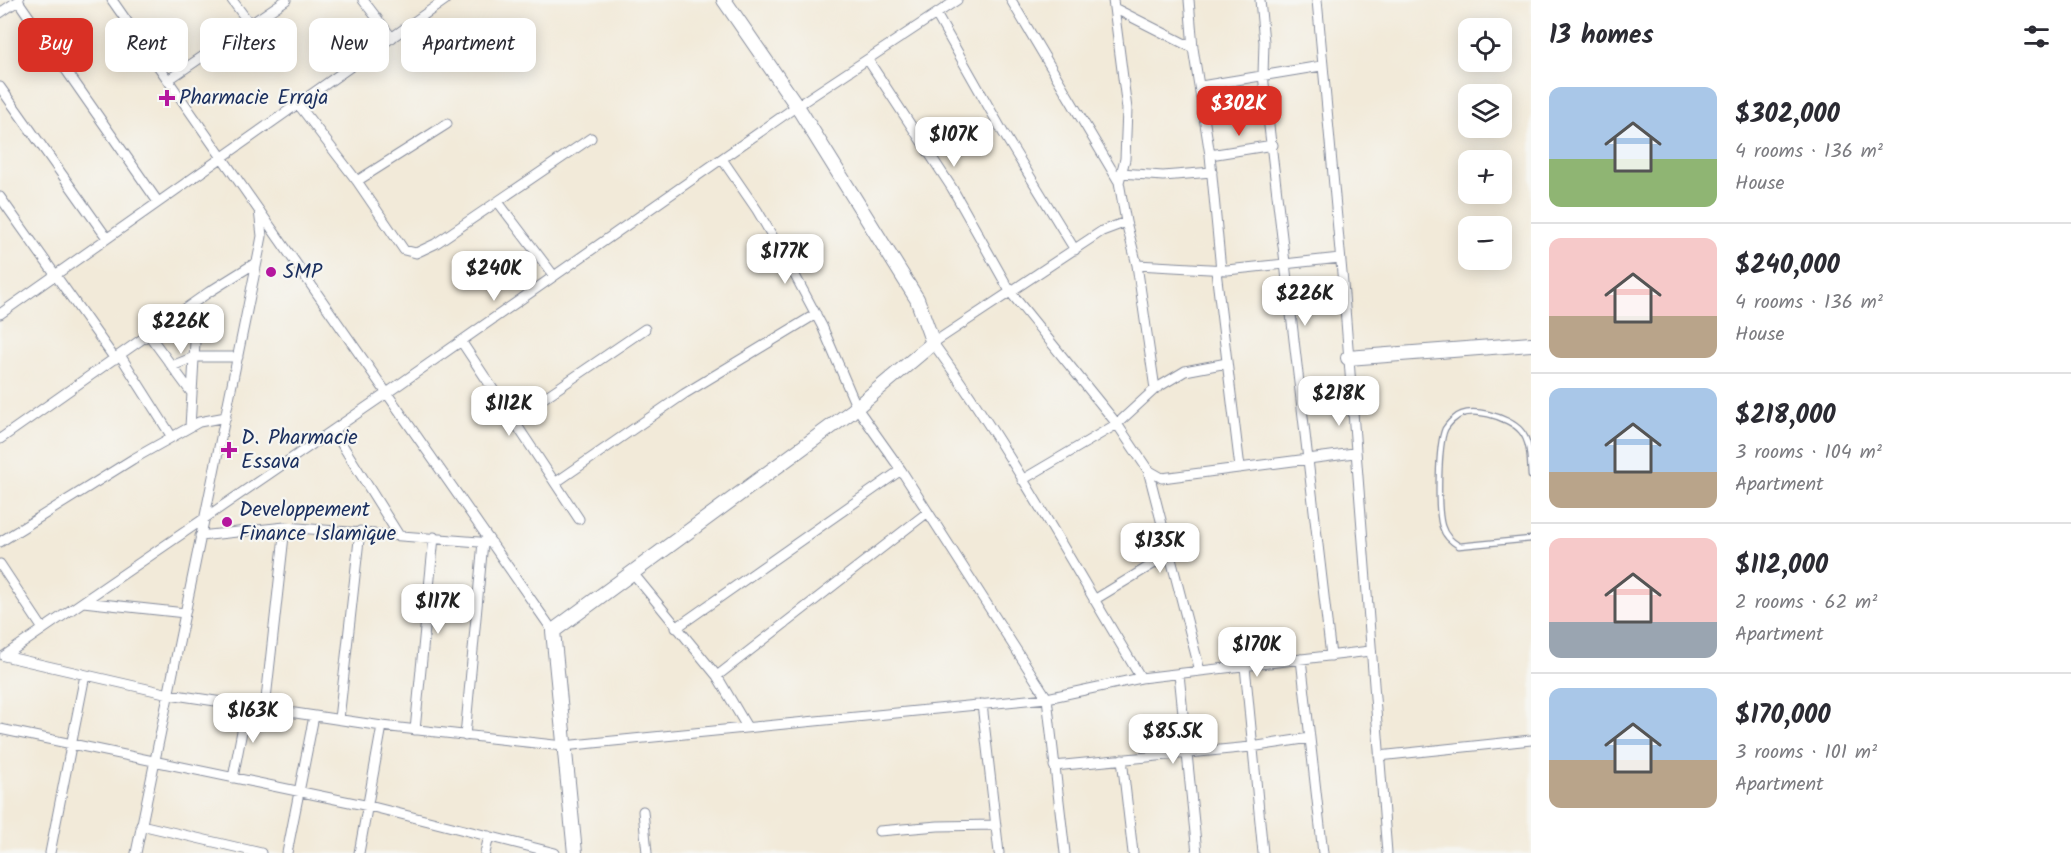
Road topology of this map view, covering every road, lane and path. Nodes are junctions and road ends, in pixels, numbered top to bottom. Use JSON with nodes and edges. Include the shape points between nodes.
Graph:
{"nodes":[{"id":1,"x":19,"y":0,"type":"edge"},
{"id":2,"x":112,"y":0,"type":"edge"},
{"id":3,"x":231,"y":0,"type":"edge"},
{"id":4,"x":286,"y":0,"type":"edge"},
{"id":5,"x":363,"y":0,"type":"edge"},
{"id":6,"x":445,"y":0,"type":"edge"},
{"id":7,"x":723,"y":0,"type":"edge"},
{"id":8,"x":957,"y":0,"type":"edge"},
{"id":9,"x":1011,"y":0,"type":"edge"},
{"id":10,"x":1189,"y":0,"type":"edge"},
{"id":11,"x":1260,"y":0,"type":"edge"},
{"id":12,"x":1317,"y":0,"type":"edge"},
{"id":13,"x":1115,"y":5,"type":"edge"},
{"id":14,"x":1,"y":9,"type":"edge"},
{"id":15,"x":936,"y":14,"type":"junction"},
{"id":16,"x":245,"y":18,"type":"edge"},
{"id":17,"x":259,"y":18,"type":"edge"},
{"id":18,"x":392,"y":38,"type":"junction"},
{"id":19,"x":1193,"y":48,"type":"junction"},
{"id":20,"x":200,"y":58,"type":"edge"},
{"id":21,"x":868,"y":60,"type":"junction"},
{"id":22,"x":1321,"y":66,"type":"junction"},
{"id":23,"x":1263,"y":75,"type":"junction"},
{"id":24,"x":168,"y":80,"type":"junction"},
{"id":25,"x":1201,"y":86,"type":"junction"},
{"id":26,"x":0,"y":87,"type":"edge"},
{"id":27,"x":298,"y":104,"type":"junction"},
{"id":28,"x":796,"y":106,"type":"junction"},
{"id":29,"x":447,"y":124,"type":"dead end"},
{"id":30,"x":591,"y":138,"type":"dead end"},
{"id":31,"x":1273,"y":145,"type":"junction"},
{"id":32,"x":1210,"y":155,"type":"junction"},
{"id":33,"x":222,"y":157,"type":"junction"},
{"id":34,"x":722,"y":159,"type":"junction"},
{"id":35,"x":1212,"y":172,"type":"junction"},
{"id":36,"x":1120,"y":178,"type":"junction"},
{"id":37,"x":357,"y":181,"type":"junction"},
{"id":38,"x":0,"y":197,"type":"edge"},
{"id":39,"x":158,"y":202,"type":"junction"},
{"id":40,"x":498,"y":202,"type":"junction"},
{"id":41,"x":258,"y":207,"type":"junction"},
{"id":42,"x":1126,"y":222,"type":"junction"},
{"id":43,"x":107,"y":238,"type":"junction"},
{"id":44,"x":1075,"y":250,"type":"junction"},
{"id":45,"x":1340,"y":258,"type":"junction"},
{"id":46,"x":257,"y":262,"type":"junction"},
{"id":47,"x":1137,"y":265,"type":"junction"},
{"id":48,"x":1285,"y":266,"type":"junction"},
{"id":49,"x":1218,"y":271,"type":"junction"},
{"id":50,"x":56,"y":274,"type":"junction"},
{"id":51,"x":554,"y":276,"type":"junction"},
{"id":52,"x":1011,"y":293,"type":"junction"},
{"id":53,"x":192,"y":304,"type":"junction"},
{"id":54,"x":1,"y":311,"type":"edge"},
{"id":55,"x":816,"y":314,"type":"junction"},
{"id":56,"x":645,"y":329,"type":"dead end"},
{"id":57,"x":149,"y":335,"type":"junction"},
{"id":58,"x":461,"y":341,"type":"junction"},
{"id":59,"x":933,"y":343,"type":"junction"},
{"id":60,"x":1531,"y":344,"type":"edge"},
{"id":61,"x":118,"y":357,"type":"junction"},
{"id":62,"x":194,"y":357,"type":"junction"},
{"id":63,"x":238,"y":357,"type":"junction"},
{"id":64,"x":1348,"y":358,"type":"junction"},
{"id":65,"x":1227,"y":363,"type":"junction"},
{"id":66,"x":171,"y":366,"type":"junction"},
{"id":67,"x":1155,"y":388,"type":"junction"},
{"id":68,"x":191,"y":392,"type":"junction"},
{"id":69,"x":387,"y":393,"type":"junction"},
{"id":70,"x":856,"y":408,"type":"junction"},
{"id":71,"x":226,"y":417,"type":"junction"},
{"id":72,"x":513,"y":419,"type":"junction"},
{"id":73,"x":1118,"y":424,"type":"junction"},
{"id":74,"x":190,"y":427,"type":"junction"},
{"id":75,"x":333,"y":430,"type":"junction"},
{"id":76,"x":172,"y":437,"type":"junction"},
{"id":77,"x":0,"y":439,"type":"edge"},
{"id":78,"x":1354,"y":453,"type":"junction"},
{"id":79,"x":1307,"y":459,"type":"junction"},
{"id":80,"x":1240,"y":468,"type":"junction"},
{"id":81,"x":901,"y":470,"type":"junction"},
{"id":82,"x":1148,"y":470,"type":"junction"},
{"id":83,"x":1531,"y":476,"type":"edge"},
{"id":84,"x":1022,"y":480,"type":"junction"},
{"id":85,"x":555,"y":483,"type":"junction"},
{"id":86,"x":928,"y":512,"type":"junction"},
{"id":87,"x":204,"y":518,"type":"junction"},
{"id":88,"x":579,"y":519,"type":"dead end"},
{"id":89,"x":285,"y":527,"type":"junction"},
{"id":90,"x":360,"y":531,"type":"junction"},
{"id":91,"x":398,"y":534,"type":"junction"},
{"id":92,"x":200,"y":536,"type":"junction"},
{"id":93,"x":434,"y":537,"type":"junction"},
{"id":94,"x":1531,"y":539,"type":"edge"},
{"id":95,"x":0,"y":542,"type":"edge"},
{"id":96,"x":487,"y":542,"type":"junction"},
{"id":97,"x":1168,"y":555,"type":"junction"},
{"id":98,"x":0,"y":564,"type":"edge"},
{"id":99,"x":632,"y":572,"type":"junction"},
{"id":100,"x":1094,"y":600,"type":"junction"},
{"id":101,"x":83,"y":602,"type":"junction"},
{"id":102,"x":185,"y":613,"type":"junction"},
{"id":103,"x":676,"y":628,"type":"junction"},
{"id":104,"x":43,"y":629,"type":"junction"},
{"id":105,"x":553,"y":631,"type":"junction"},
{"id":106,"x":1370,"y":651,"type":"junction"},
{"id":107,"x":2,"y":656,"type":"edge"},
{"id":108,"x":1331,"y":656,"type":"junction"},
{"id":109,"x":1301,"y":659,"type":"junction"},
{"id":110,"x":1245,"y":666,"type":"junction"},
{"id":111,"x":1200,"y":671,"type":"junction"},
{"id":112,"x":1179,"y":674,"type":"junction"},
{"id":113,"x":85,"y":675,"type":"junction"},
{"id":114,"x":717,"y":676,"type":"junction"},
{"id":115,"x":1141,"y":678,"type":"junction"},
{"id":116,"x":169,"y":694,"type":"junction"},
{"id":117,"x":1047,"y":698,"type":"junction"},
{"id":118,"x":982,"y":704,"type":"junction"},
{"id":119,"x":247,"y":705,"type":"junction"},
{"id":120,"x":265,"y":708,"type":"junction"},
{"id":121,"x":314,"y":716,"type":"junction"},
{"id":122,"x":339,"y":719,"type":"junction"},
{"id":123,"x":382,"y":726,"type":"junction"},
{"id":124,"x":747,"y":727,"type":"junction"},
{"id":125,"x":0,"y":729,"type":"edge"},
{"id":126,"x":415,"y":730,"type":"junction"},
{"id":127,"x":465,"y":736,"type":"junction"},
{"id":128,"x":1310,"y":738,"type":"junction"},
{"id":129,"x":1531,"y":740,"type":"edge"},
{"id":130,"x":70,"y":743,"type":"junction"},
{"id":131,"x":563,"y":746,"type":"junction"},
{"id":132,"x":1251,"y":747,"type":"junction"},
{"id":133,"x":1186,"y":752,"type":"junction"},
{"id":134,"x":1379,"y":756,"type":"junction"},
{"id":135,"x":1122,"y":759,"type":"junction"},
{"id":136,"x":155,"y":760,"type":"junction"},
{"id":137,"x":1054,"y":766,"type":"junction"},
{"id":138,"x":234,"y":778,"type":"junction"},
{"id":139,"x":300,"y":792,"type":"junction"},
{"id":140,"x":369,"y":806,"type":"junction"},
{"id":141,"x":643,"y":811,"type":"dead end"},
{"id":142,"x":141,"y":825,"type":"junction"},
{"id":143,"x":995,"y":825,"type":"junction"},
{"id":144,"x":879,"y":831,"type":"dead end"},
{"id":145,"x":489,"y":836,"type":"junction"},
{"id":146,"x":50,"y":853,"type":"edge"},
{"id":147,"x":135,"y":853,"type":"edge"},
{"id":148,"x":260,"y":853,"type":"edge"},
{"id":149,"x":286,"y":853,"type":"edge"},
{"id":150,"x":359,"y":853,"type":"edge"},
{"id":151,"x":485,"y":853,"type":"edge"},
{"id":152,"x":552,"y":853,"type":"edge"},
{"id":153,"x":575,"y":853,"type":"edge"},
{"id":154,"x":647,"y":853,"type":"edge"},
{"id":155,"x":999,"y":853,"type":"edge"},
{"id":156,"x":1065,"y":853,"type":"edge"},
{"id":157,"x":1133,"y":853,"type":"edge"},
{"id":158,"x":1197,"y":853,"type":"edge"},
{"id":159,"x":1263,"y":853,"type":"edge"},
{"id":160,"x":1323,"y":853,"type":"edge"},
{"id":161,"x":1387,"y":853,"type":"edge"}],
"edges":[{"from":1,"to":14,"type":"street"},
{"from":1,"to":39,"type":"street"},
{"from":2,"to":24,"type":"street"},
{"from":3,"to":16,"type":"street"},
{"from":4,"to":17,"type":"street"},
{"from":5,"to":18,"type":"street"},
{"from":6,"to":18,"type":"street"},
{"from":7,"to":28,"type":"street"},
{"from":8,"to":15,"type":"street"},
{"from":9,"to":36,"type":"street"},
{"from":10,"to":19,"type":"street"},
{"from":11,"to":23,"type":"street"},
{"from":12,"to":22,"type":"street"},
{"from":13,"to":19,"type":"street"},
{"from":13,"to":36,"type":"street","via":[[1127,109],[1125,159]]},
{"from":15,"to":21,"type":"street"},
{"from":15,"to":44,"type":"street"},
{"from":18,"to":27,"type":"street"},
{"from":19,"to":25,"type":"street"},
{"from":20,"to":24,"type":"street"},
{"from":21,"to":28,"type":"street"},
{"from":21,"to":52,"type":"street","via":[[952,188]]},
{"from":22,"to":23,"type":"street"},
{"from":22,"to":45,"type":"street"},
{"from":23,"to":25,"type":"street"},
{"from":23,"to":31,"type":"street"},
{"from":24,"to":33,"type":"street"},
{"from":25,"to":32,"type":"street"},
{"from":26,"to":43,"type":"street"},
{"from":27,"to":33,"type":"street"},
{"from":27,"to":37,"type":"street"},
{"from":28,"to":34,"type":"street"},
{"from":28,"to":59,"type":"street","via":[[917,299]]},
{"from":29,"to":37,"type":"street"},
{"from":30,"to":40,"type":"street"},
{"from":31,"to":32,"type":"street"},
{"from":31,"to":48,"type":"street"},
{"from":32,"to":35,"type":"street"},
{"from":33,"to":39,"type":"street"},
{"from":33,"to":41,"type":"street"},
{"from":34,"to":51,"type":"street"},
{"from":34,"to":55,"type":"street","via":[[757,210]]},
{"from":35,"to":36,"type":"street"},
{"from":35,"to":49,"type":"street"},
{"from":36,"to":42,"type":"street"},
{"from":37,"to":40,"type":"street","via":[[404,250],[416,254]]},
{"from":38,"to":50,"type":"street"},
{"from":39,"to":43,"type":"street"},
{"from":40,"to":51,"type":"street"},
{"from":41,"to":46,"type":"street","via":[[262,236]]},
{"from":41,"to":69,"type":"street"},
{"from":42,"to":44,"type":"street","via":[[1102,231]]},
{"from":42,"to":47,"type":"street"},
{"from":43,"to":50,"type":"street"},
{"from":44,"to":52,"type":"street"},
{"from":45,"to":48,"type":"street"},
{"from":45,"to":64,"type":"street"},
{"from":46,"to":53,"type":"street"},
{"from":46,"to":63,"type":"street"},
{"from":47,"to":49,"type":"street"},
{"from":47,"to":67,"type":"street"},
{"from":48,"to":49,"type":"street"},
{"from":48,"to":79,"type":"street"},
{"from":49,"to":65,"type":"street"},
{"from":50,"to":54,"type":"street"},
{"from":50,"to":61,"type":"street"},
{"from":51,"to":58,"type":"street"},
{"from":52,"to":59,"type":"street"},
{"from":52,"to":73,"type":"street"},
{"from":53,"to":57,"type":"street"},
{"from":53,"to":62,"type":"street"},
{"from":55,"to":70,"type":"street"},
{"from":55,"to":85,"type":"street","via":[[693,389]]},
{"from":56,"to":72,"type":"street"},
{"from":57,"to":61,"type":"street"},
{"from":57,"to":66,"type":"street"},
{"from":58,"to":69,"type":"street"},
{"from":58,"to":72,"type":"street"},
{"from":59,"to":70,"type":"street"},
{"from":59,"to":84,"type":"street","via":[[967,389]]},
{"from":60,"to":64,"type":"street"},
{"from":61,"to":76,"type":"street"},
{"from":61,"to":77,"type":"street"},
{"from":62,"to":63,"type":"street"},
{"from":62,"to":66,"type":"street"},
{"from":62,"to":68,"type":"street"},
{"from":63,"to":71,"type":"street"},
{"from":64,"to":78,"type":"street"},
{"from":65,"to":67,"type":"street","via":[[1185,371]]},
{"from":65,"to":80,"type":"street"},
{"from":66,"to":68,"type":"street"},
{"from":67,"to":73,"type":"street"},
{"from":68,"to":74,"type":"street"},
{"from":69,"to":75,"type":"street"},
{"from":69,"to":96,"type":"street"},
{"from":70,"to":81,"type":"street"},
{"from":70,"to":99,"type":"street"},
{"from":71,"to":74,"type":"street"},
{"from":71,"to":87,"type":"street"},
{"from":72,"to":85,"type":"street"},
{"from":73,"to":82,"type":"street"},
{"from":73,"to":84,"type":"street"},
{"from":74,"to":76,"type":"street"},
{"from":75,"to":87,"type":"street"},
{"from":75,"to":91,"type":"street"},
{"from":76,"to":95,"type":"street"},
{"from":78,"to":79,"type":"street"},
{"from":78,"to":106,"type":"street"},
{"from":79,"to":80,"type":"street"},
{"from":79,"to":108,"type":"street"},
{"from":80,"to":82,"type":"street","via":[[1162,478]]},
{"from":81,"to":86,"type":"street"},
{"from":81,"to":103,"type":"street"},
{"from":82,"to":97,"type":"street"},
{"from":83,"to":94,"type":"lane","via":[[1529,452],[1521,431],[1504,421],[1477,410],[1456,416],[1445,429],[1439,469],[1442,525],[1449,541],[1459,546]]},
{"from":84,"to":100,"type":"street"},
{"from":85,"to":88,"type":"street"},
{"from":86,"to":114,"type":"street"},
{"from":86,"to":117,"type":"street"},
{"from":87,"to":92,"type":"street"},
{"from":87,"to":101,"type":"street"},
{"from":89,"to":90,"type":"street"},
{"from":89,"to":92,"type":"street"},
{"from":89,"to":120,"type":"street"},
{"from":90,"to":91,"type":"street"},
{"from":90,"to":122,"type":"street"},
{"from":91,"to":93,"type":"street"},
{"from":92,"to":102,"type":"street"},
{"from":93,"to":96,"type":"street"},
{"from":93,"to":126,"type":"street"},
{"from":96,"to":105,"type":"street"},
{"from":96,"to":127,"type":"street"},
{"from":97,"to":100,"type":"street"},
{"from":97,"to":111,"type":"street"},
{"from":98,"to":104,"type":"street"},
{"from":99,"to":103,"type":"street"},
{"from":99,"to":105,"type":"street"},
{"from":100,"to":115,"type":"street"},
{"from":101,"to":102,"type":"street"},
{"from":101,"to":104,"type":"street"},
{"from":102,"to":116,"type":"street"},
{"from":103,"to":114,"type":"street"},
{"from":104,"to":107,"type":"street"},
{"from":105,"to":131,"type":"street"},
{"from":106,"to":108,"type":"street"},
{"from":106,"to":134,"type":"street"},
{"from":107,"to":113,"type":"street"},
{"from":108,"to":109,"type":"street"},
{"from":109,"to":110,"type":"street"},
{"from":109,"to":128,"type":"street"},
{"from":110,"to":111,"type":"street"},
{"from":110,"to":132,"type":"street"},
{"from":111,"to":112,"type":"street"},
{"from":112,"to":115,"type":"street"},
{"from":112,"to":133,"type":"street"},
{"from":113,"to":116,"type":"street"},
{"from":113,"to":130,"type":"street"},
{"from":114,"to":124,"type":"street"},
{"from":115,"to":117,"type":"street"},
{"from":116,"to":119,"type":"street"},
{"from":116,"to":136,"type":"street"},
{"from":117,"to":118,"type":"street"},
{"from":117,"to":137,"type":"street"},
{"from":118,"to":124,"type":"street"},
{"from":118,"to":143,"type":"street"},
{"from":119,"to":120,"type":"street"},
{"from":119,"to":138,"type":"street"},
{"from":120,"to":121,"type":"street"},
{"from":121,"to":122,"type":"street"},
{"from":121,"to":139,"type":"street"},
{"from":122,"to":123,"type":"street"},
{"from":123,"to":126,"type":"street"},
{"from":123,"to":140,"type":"street"},
{"from":124,"to":131,"type":"street"},
{"from":125,"to":130,"type":"street"},
{"from":126,"to":127,"type":"street"},
{"from":127,"to":131,"type":"street"},
{"from":128,"to":132,"type":"street"},
{"from":128,"to":160,"type":"street"},
{"from":129,"to":134,"type":"street"},
{"from":130,"to":136,"type":"street"},
{"from":130,"to":146,"type":"street"},
{"from":131,"to":153,"type":"street"},
{"from":132,"to":133,"type":"street"},
{"from":132,"to":159,"type":"street"},
{"from":133,"to":135,"type":"street"},
{"from":133,"to":158,"type":"street"},
{"from":134,"to":161,"type":"street"},
{"from":135,"to":137,"type":"street"},
{"from":135,"to":157,"type":"street"},
{"from":136,"to":138,"type":"street"},
{"from":136,"to":142,"type":"street"},
{"from":137,"to":156,"type":"street"},
{"from":138,"to":139,"type":"street"},
{"from":139,"to":140,"type":"street"},
{"from":139,"to":149,"type":"street"},
{"from":140,"to":145,"type":"street"},
{"from":140,"to":150,"type":"street"},
{"from":141,"to":154,"type":"street"},
{"from":142,"to":147,"type":"street"},
{"from":142,"to":148,"type":"street"},
{"from":143,"to":144,"type":"street"},
{"from":143,"to":155,"type":"street"},
{"from":145,"to":151,"type":"street"},
{"from":145,"to":152,"type":"street"}]}
